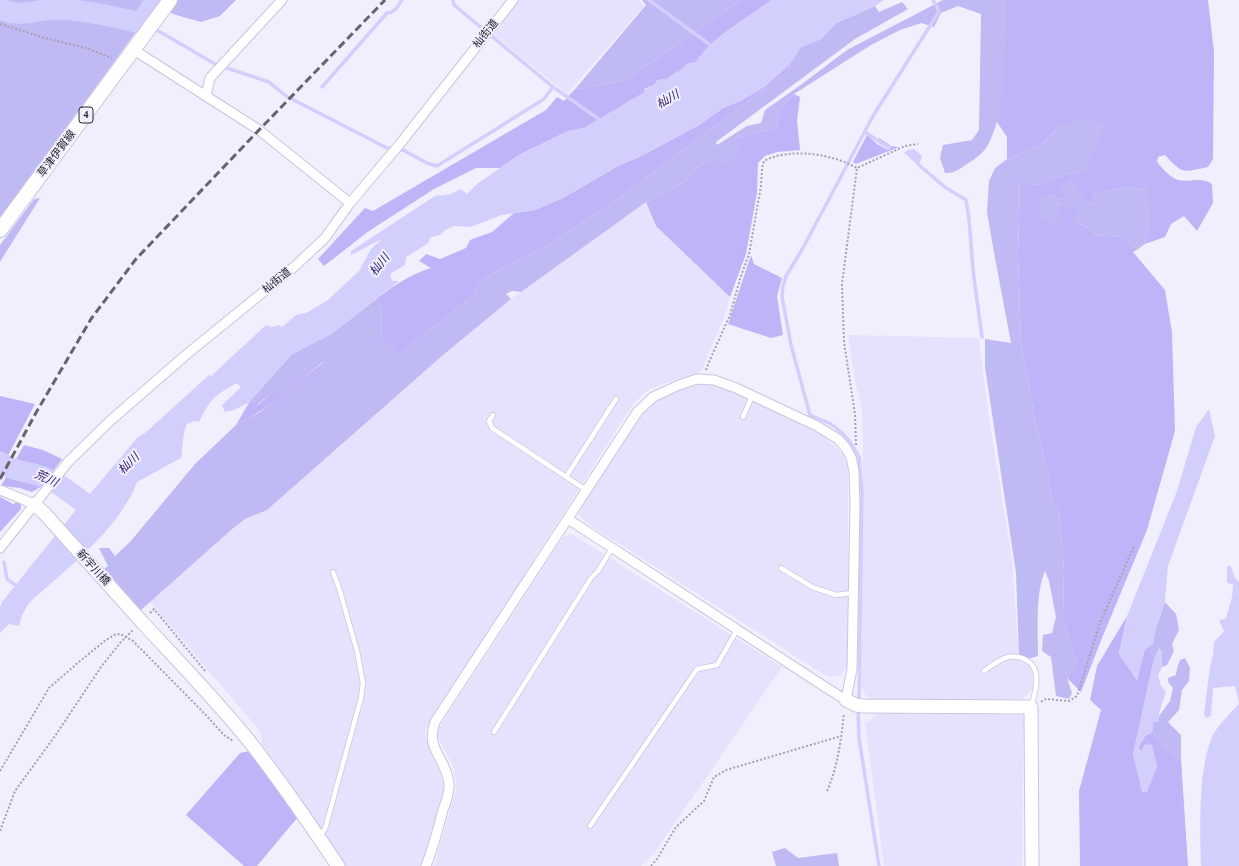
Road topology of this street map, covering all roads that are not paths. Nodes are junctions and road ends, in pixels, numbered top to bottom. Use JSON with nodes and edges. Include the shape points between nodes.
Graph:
{"nodes":[{"id":1,"x":170,"y":0,"type":"edge"},
{"id":2,"x":282,"y":0,"type":"edge"},
{"id":3,"x":513,"y":0,"type":"edge"},
{"id":4,"x":134,"y":50,"type":"junction"},
{"id":5,"x":206,"y":96,"type":"junction"},
{"id":6,"x":350,"y":203,"type":"junction"},
{"id":7,"x":0,"y":230,"type":"edge"},
{"id":8,"x":752,"y":396,"type":"junction"},
{"id":9,"x":616,"y":399,"type":"dead end"},
{"id":10,"x":493,"y":415,"type":"dead end"},
{"id":11,"x":743,"y":417,"type":"dead end"},
{"id":12,"x":566,"y":477,"type":"junction"},
{"id":13,"x":0,"y":490,"type":"edge"},
{"id":14,"x":586,"y":490,"type":"junction"},
{"id":15,"x":34,"y":504,"type":"junction"},
{"id":16,"x":568,"y":519,"type":"junction"},
{"id":17,"x":0,"y":548,"type":"edge"},
{"id":18,"x":612,"y":548,"type":"junction"},
{"id":19,"x":781,"y":568,"type":"dead end"},
{"id":20,"x":333,"y":572,"type":"dead end"},
{"id":21,"x":853,"y":594,"type":"junction"},
{"id":22,"x":737,"y":630,"type":"junction"},
{"id":23,"x":984,"y":671,"type":"dead end"},
{"id":24,"x":855,"y":704,"type":"junction"},
{"id":25,"x":1031,"y":707,"type":"junction"},
{"id":26,"x":494,"y":732,"type":"dead end"},
{"id":27,"x":590,"y":826,"type":"dead end"},
{"id":28,"x":319,"y":838,"type":"junction"},
{"id":29,"x":338,"y":866,"type":"edge"},
{"id":30,"x":426,"y":866,"type":"edge"},
{"id":31,"x":1032,"y":866,"type":"edge"}],
"edges":[{"from":1,"to":4,"type":"main road","name":"草津伊賀線","number":"4"},
{"from":2,"to":5,"type":"street","via":[[210,78]]},
{"from":3,"to":6,"type":"street","name":"杣街道"},
{"from":4,"to":5,"type":"street"},
{"from":4,"to":7,"type":"main road","name":"草津伊賀線","number":"4"},
{"from":5,"to":6,"type":"street","via":[[259,130]]},
{"from":6,"to":15,"type":"street","name":"杣街道","via":[[325,238],[294,267],[111,420],[68,462]]},
{"from":8,"to":11,"type":"lane"},
{"from":8,"to":14,"type":"street","via":[[714,380],[697,379],[653,397],[638,411]]},
{"from":8,"to":21,"type":"street","via":[[817,426],[838,439],[851,457],[855,504]]},
{"from":9,"to":12,"type":"lane"},
{"from":10,"to":12,"type":"lane","via":[[489,421],[492,428]]},
{"from":12,"to":14,"type":"lane"},
{"from":13,"to":15,"type":"street"},
{"from":14,"to":16,"type":"street"},
{"from":15,"to":17,"type":"street","name":"杣街道"},
{"from":15,"to":28,"type":"street","name":"新宇川橋","bridge":true,"via":[[221,707],[247,738]]},
{"from":16,"to":18,"type":"street"},
{"from":16,"to":30,"type":"street","via":[[435,722],[431,736],[450,784]]},
{"from":18,"to":22,"type":"street"},
{"from":18,"to":26,"type":"lane"},
{"from":19,"to":21,"type":"lane","via":[[812,587],[836,595]]},
{"from":20,"to":28,"type":"lane","via":[[357,651],[363,683],[334,798],[325,829]]},
{"from":21,"to":24,"type":"street","via":[[852,669]]},
{"from":22,"to":24,"type":"street"},
{"from":22,"to":27,"type":"lane","via":[[717,665],[697,669]]},
{"from":23,"to":25,"type":"lane","via":[[1007,657],[1015,656],[1030,662],[1036,671],[1037,684]]},
{"from":24,"to":25,"type":"street"},
{"from":25,"to":31,"type":"street"},
{"from":28,"to":29,"type":"street","name":"新宇川橋"}]}
